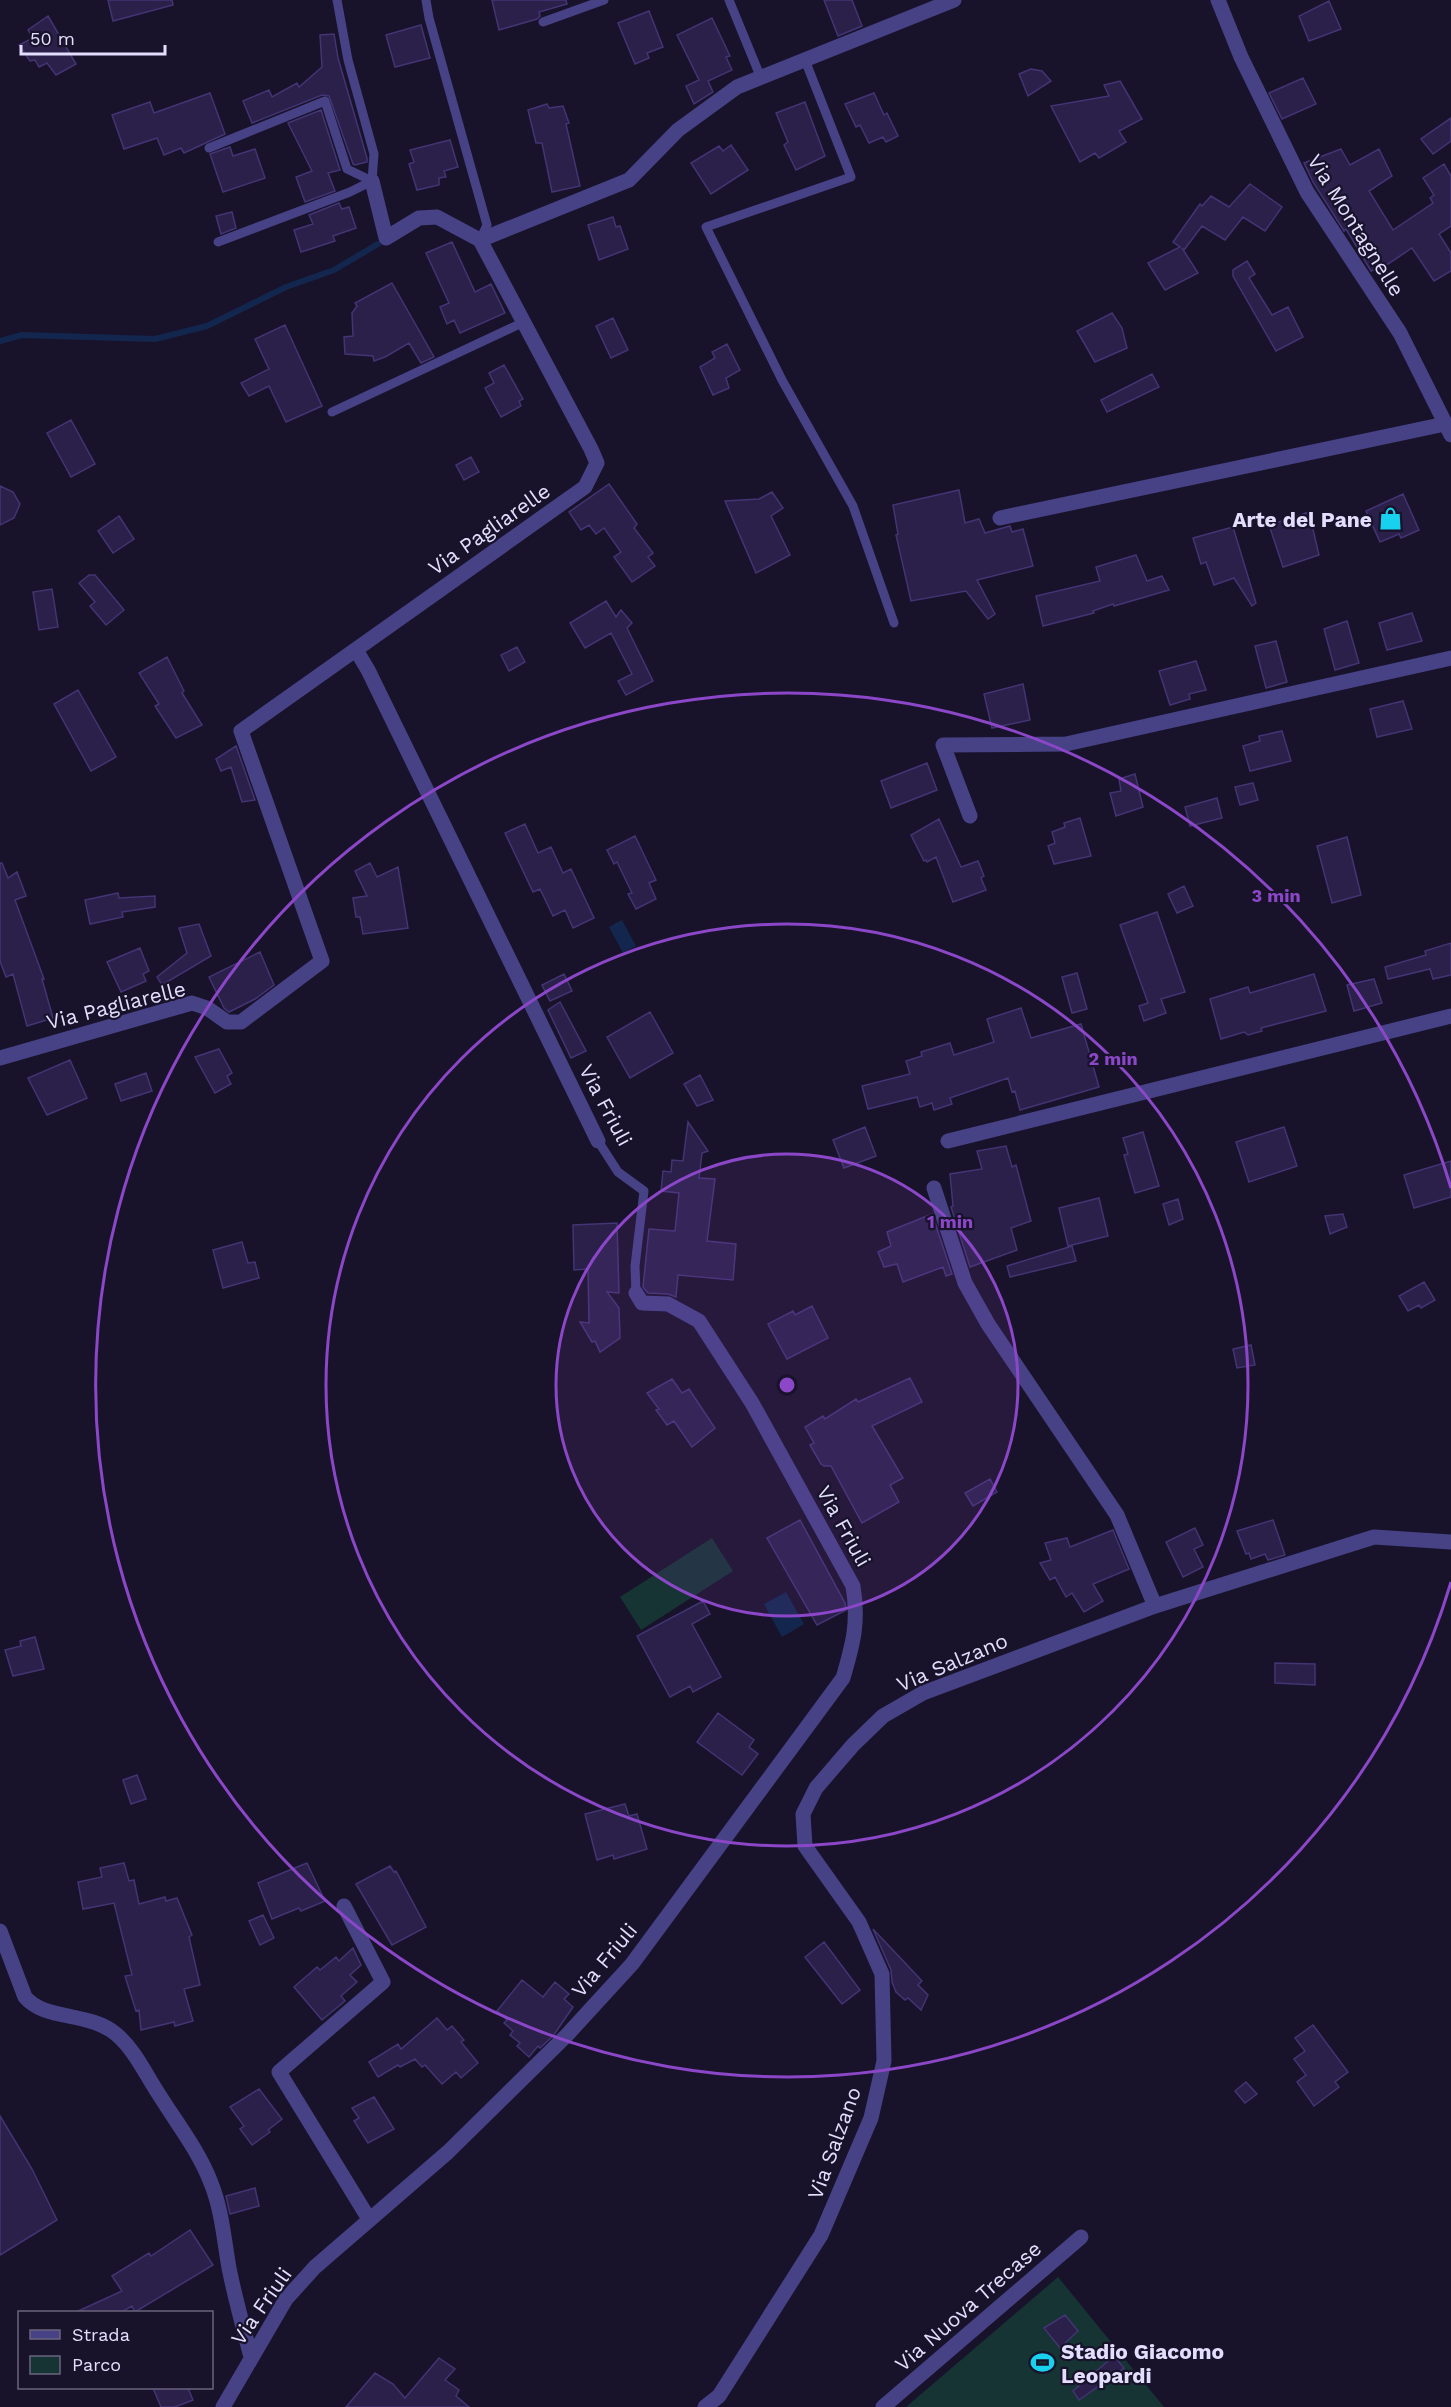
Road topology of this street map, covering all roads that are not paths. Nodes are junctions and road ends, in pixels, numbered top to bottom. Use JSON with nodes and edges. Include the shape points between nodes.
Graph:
{"nodes":[{"id":1,"x":337,"y":0,"type":"edge"},
{"id":2,"x":426,"y":0,"type":"edge"},
{"id":3,"x":604,"y":0,"type":"edge"},
{"id":4,"x":729,"y":0,"type":"edge"},
{"id":5,"x":954,"y":0,"type":"edge"},
{"id":6,"x":1218,"y":0,"type":"edge"},
{"id":7,"x":543,"y":22,"type":"dead end"},
{"id":8,"x":805,"y":60,"type":"junction"},
{"id":9,"x":761,"y":78,"type":"junction"},
{"id":10,"x":209,"y":148,"type":"dead end"},
{"id":11,"x":372,"y":181,"type":"junction"},
{"id":12,"x":480,"y":240,"type":"junction"},
{"id":13,"x":218,"y":242,"type":"dead end"},
{"id":14,"x":524,"y":322,"type":"junction"},
{"id":15,"x":332,"y":412,"type":"dead end"},
{"id":16,"x":1448,"y":430,"type":"edge"},
{"id":17,"x":1000,"y":518,"type":"dead end"},
{"id":18,"x":894,"y":623,"type":"dead end"},
{"id":19,"x":356,"y":650,"type":"junction"},
{"id":20,"x":1451,"y":658,"type":"edge"},
{"id":21,"x":970,"y":816,"type":"dead end"},
{"id":22,"x":1451,"y":1016,"type":"edge"},
{"id":23,"x":0,"y":1058,"type":"edge"},
{"id":24,"x":598,"y":1141,"type":"joint"},
{"id":25,"x":948,"y":1141,"type":"dead end"},
{"id":26,"x":934,"y":1188,"type":"dead end"},
{"id":27,"x":636,"y":1293,"type":"joint"},
{"id":28,"x":1451,"y":1542,"type":"edge"},
{"id":29,"x":1155,"y":1606,"type":"junction"},
{"id":30,"x":344,"y":1906,"type":"dead end"},
{"id":31,"x":0,"y":1931,"type":"edge"},
{"id":32,"x":369,"y":2218,"type":"junction"},
{"id":33,"x":1081,"y":2237,"type":"dead end"},
{"id":34,"x":251,"y":2356,"type":"junction"},
{"id":35,"x":223,"y":2407,"type":"edge"},
{"id":36,"x":705,"y":2407,"type":"edge"},
{"id":37,"x":883,"y":2407,"type":"edge"}],
"edges":[{"from":1,"to":11,"type":"lane","via":[[348,60],[374,154]]},
{"from":2,"to":12,"type":"lane","via":[[487,225]]},
{"from":3,"to":7,"type":"lane"},
{"from":4,"to":9,"type":"lane"},
{"from":5,"to":8,"type":"street"},
{"from":6,"to":16,"type":"street","name":"Via Montagnelle","via":[[1241,57],[1307,192],[1400,333]]},
{"from":8,"to":9,"type":"street"},
{"from":8,"to":18,"type":"lane","via":[[851,177],[706,227],[782,380],[853,506]]},
{"from":9,"to":12,"type":"street","via":[[737,87],[678,130],[629,180]]},
{"from":10,"to":11,"type":"lane","via":[[325,101],[347,169]]},
{"from":11,"to":12,"type":"street","via":[[386,238],[419,218],[436,217]]},
{"from":11,"to":13,"type":"lane"},
{"from":12,"to":14,"type":"street","name":"Via Pagliarelle"},
{"from":14,"to":15,"type":"lane"},
{"from":14,"to":19,"type":"street","name":"Via Pagliarelle","via":[[597,463],[585,487]]},
{"from":16,"to":17,"type":"street"},
{"from":19,"to":23,"type":"street","name":"Via Pagliarelle","via":[[241,731],[322,961],[241,1022],[226,1022],[192,1003]]},
{"from":19,"to":24,"type":"street","name":"Via Friuli"},
{"from":20,"to":21,"type":"street","via":[[1066,744],[943,745]]},
{"from":22,"to":25,"type":"street"},
{"from":24,"to":27,"type":"lane","name":"Via Friuli","via":[[618,1172],[644,1191],[635,1266]]},
{"from":26,"to":29,"type":"street","via":[[965,1284],[1118,1515]]},
{"from":27,"to":32,"type":"street","name":"Via Friuli","via":[[642,1303],[668,1304],[699,1322],[752,1403],[853,1586],[858,1611],[850,1656],[843,1678],[632,1964],[566,2036],[448,2152]]},
{"from":28,"to":29,"type":"street","name":"Via Salzano","via":[[1374,1537]]},
{"from":29,"to":36,"type":"street","name":"Via Salzano","via":[[923,1693],[884,1716],[853,1744],[816,1788],[803,1814],[805,1846],[859,1922],[882,1974],[884,2061],[871,2118],[821,2235],[719,2396]]},
{"from":30,"to":32,"type":"street","via":[[383,1982],[279,2072]]},
{"from":31,"to":34,"type":"street","via":[[32,2006],[95,2022],[116,2034],[133,2054],[192,2148],[216,2195]]},
{"from":32,"to":34,"type":"street","name":"Via Friuli","via":[[286,2299]]},
{"from":33,"to":37,"type":"street","name":"Via Nuova Trecase"},
{"from":34,"to":35,"type":"street","name":"Via Friuli"}]}
